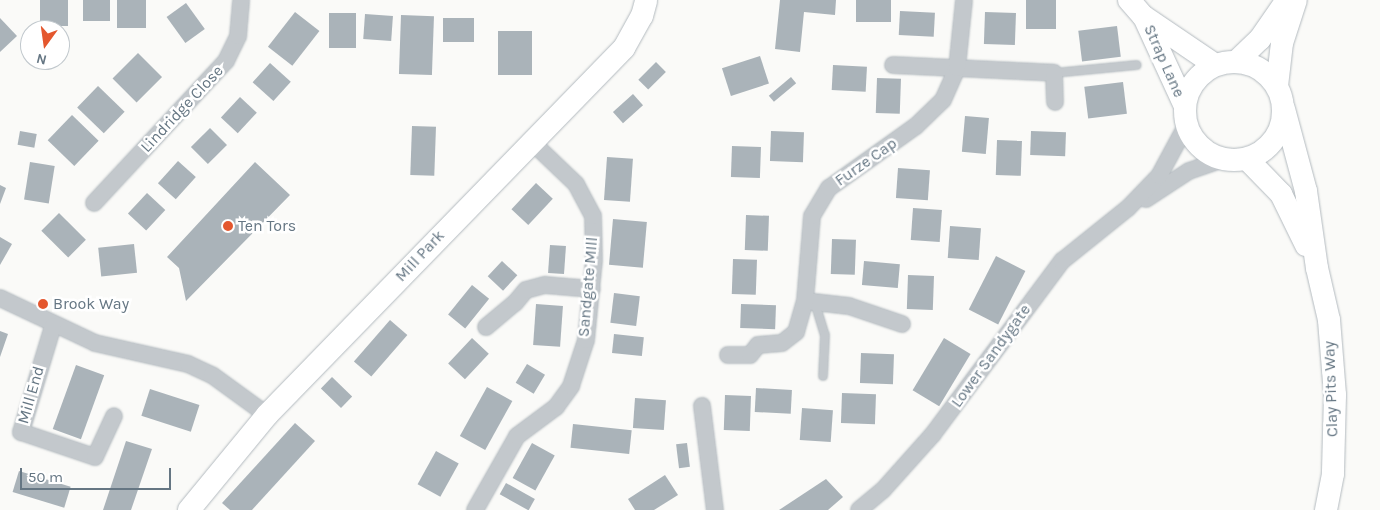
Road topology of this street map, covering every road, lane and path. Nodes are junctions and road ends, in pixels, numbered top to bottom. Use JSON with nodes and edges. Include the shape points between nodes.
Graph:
{"nodes":[{"id":1,"x":241,"y":0,"type":"edge"},
{"id":2,"x":651,"y":0,"type":"edge"},
{"id":3,"x":964,"y":0,"type":"edge"},
{"id":4,"x":1287,"y":0,"type":"edge"},
{"id":5,"x":1296,"y":0,"type":"edge"},
{"id":6,"x":1136,"y":8,"type":"edge"},
{"id":7,"x":1226,"y":63,"type":"junction"},
{"id":8,"x":893,"y":65,"type":"dead end"},
{"id":9,"x":1137,"y":65,"type":"dead end"},
{"id":10,"x":957,"y":68,"type":"junction"},
{"id":11,"x":1054,"y":73,"type":"junction"},
{"id":12,"x":1277,"y":86,"type":"junction"},
{"id":13,"x":1055,"y":102,"type":"dead end"},
{"id":14,"x":1284,"y":109,"type":"junction"},
{"id":15,"x":1186,"y":115,"type":"junction"},
{"id":16,"x":531,"y":141,"type":"junction"},
{"id":17,"x":1223,"y":159,"type":"junction"},
{"id":18,"x":1247,"y":159,"type":"junction"},
{"id":19,"x":94,"y":203,"type":"dead end"},
{"id":20,"x":1128,"y":208,"type":"junction"},
{"id":21,"x":1317,"y":268,"type":"junction"},
{"id":22,"x":592,"y":289,"type":"junction"},
{"id":23,"x":0,"y":298,"type":"edge"},
{"id":24,"x":810,"y":302,"type":"junction"},
{"id":25,"x":902,"y":324,"type":"dead end"},
{"id":26,"x":52,"y":326,"type":"junction"},
{"id":27,"x":486,"y":327,"type":"dead end"},
{"id":28,"x":728,"y":355,"type":"dead end"},
{"id":29,"x":823,"y":376,"type":"dead end"},
{"id":30,"x":702,"y":406,"type":"dead end"},
{"id":31,"x":267,"y":414,"type":"junction"},
{"id":32,"x":114,"y":416,"type":"dead end"},
{"id":33,"x":189,"y":510,"type":"edge"},
{"id":34,"x":476,"y":510,"type":"edge"},
{"id":35,"x":715,"y":510,"type":"edge"},
{"id":36,"x":858,"y":510,"type":"edge"},
{"id":37,"x":1326,"y":510,"type":"edge"}],
"edges":[{"from":1,"to":19,"type":"street","name":"Lindridge Close","via":[[238,36],[226,61]]},
{"from":2,"to":16,"type":"main road","name":"Mill Park","via":[[624,48]]},
{"from":3,"to":10,"type":"street","name":"Furze Cap"},
{"from":4,"to":7,"type":"main road","via":[[1260,39]]},
{"from":5,"to":12,"type":"main road","via":[[1282,44]]},
{"from":6,"to":7,"type":"main road","name":"Strap Lane"},
{"from":6,"to":15,"type":"main road","name":"Strap Lane"},
{"from":7,"to":12,"type":"main road","via":[[1260,69]]},
{"from":7,"to":15,"type":"main road","via":[[1191,86]]},
{"from":8,"to":10,"type":"street"},
{"from":9,"to":11,"type":"lane"},
{"from":10,"to":11,"type":"street"},
{"from":10,"to":24,"type":"street","name":"Furze Cap","via":[[943,100],[916,126],[829,188],[812,216]]},
{"from":11,"to":13,"type":"street"},
{"from":12,"to":14,"type":"main road"},
{"from":14,"to":18,"type":"main road","via":[[1274,140],[1262,152]]},
{"from":14,"to":21,"type":"main road","name":"Clay Pits Way","via":[[1306,191]]},
{"from":15,"to":17,"type":"main road","via":[[1196,143]]},
{"from":15,"to":20,"type":"street","name":"Lower Sandygate","via":[[1159,176]]},
{"from":16,"to":22,"type":"street","name":"Sandgate MIll","via":[[576,184],[593,216]]},
{"from":16,"to":31,"type":"main road","name":"Mill Park"},
{"from":17,"to":18,"type":"main road"},
{"from":17,"to":20,"type":"street","name":"Lower Sandygate","via":[[1189,171]]},
{"from":18,"to":21,"type":"main road","name":"Clay Pits Way","via":[[1281,194]]},
{"from":20,"to":36,"type":"street","name":"Lower Sandygate","via":[[1062,261],[933,434],[883,490]]},
{"from":21,"to":37,"type":"main road","name":"Clay Pits Way","via":[[1328,320],[1335,396],[1333,474]]},
{"from":22,"to":27,"type":"street","via":[[545,285],[526,290],[516,303]]},
{"from":22,"to":34,"type":"street","name":"Sandgate MIll","via":[[586,340],[571,386],[556,407],[517,436]]},
{"from":23,"to":26,"type":"street"},
{"from":24,"to":25,"type":"street","via":[[849,306]]},
{"from":24,"to":28,"type":"street","name":"Furze Cap","via":[[796,332],[782,343],[758,345],[750,355]]},
{"from":24,"to":29,"type":"lane","via":[[825,335]]},
{"from":26,"to":31,"type":"street","via":[[95,343],[188,364],[212,375]]},
{"from":26,"to":32,"type":"street","name":"Mill End","via":[[21,432],[96,457]]},
{"from":30,"to":35,"type":"street"},
{"from":31,"to":33,"type":"main road","name":"Mill Park"}]}
